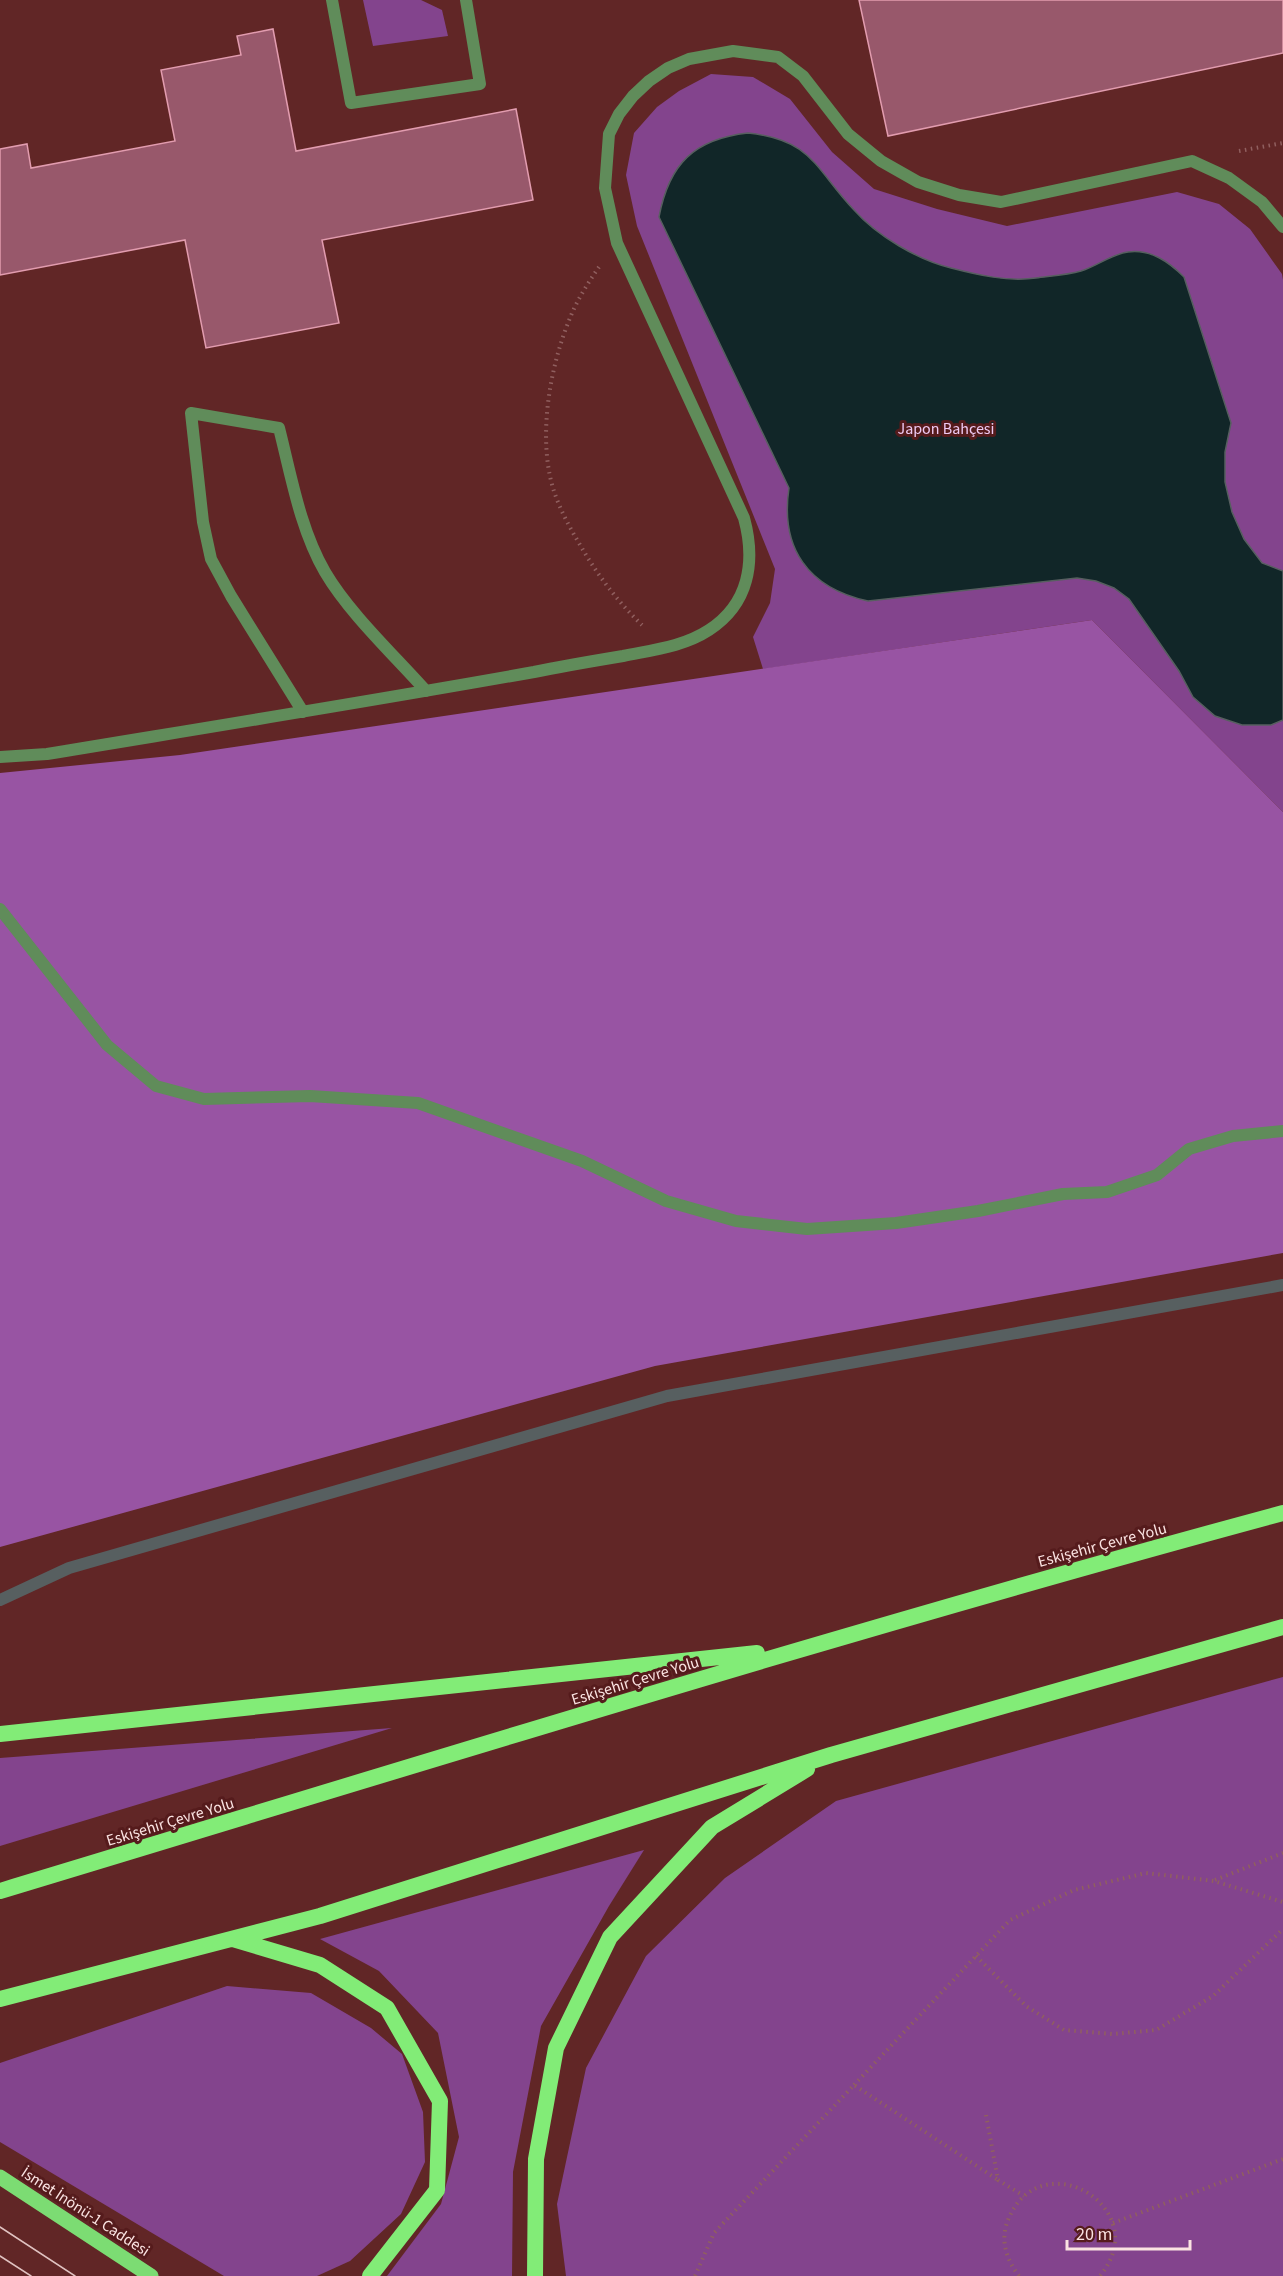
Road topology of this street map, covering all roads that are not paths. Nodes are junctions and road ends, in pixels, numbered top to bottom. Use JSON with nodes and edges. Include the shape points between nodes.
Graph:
{"nodes":[{"id":1,"x":332,"y":0,"type":"edge"},
{"id":2,"x":465,"y":0,"type":"edge"},
{"id":3,"x":1283,"y":227,"type":"edge"},
{"id":4,"x":426,"y":691,"type":"junction"},
{"id":5,"x":303,"y":712,"type":"junction"},
{"id":6,"x":0,"y":757,"type":"edge"},
{"id":7,"x":0,"y":909,"type":"edge"},
{"id":8,"x":1283,"y":1131,"type":"edge"},
{"id":9,"x":1283,"y":1513,"type":"edge"},
{"id":10,"x":1283,"y":1627,"type":"edge"},
{"id":11,"x":797,"y":1649,"type":"junction"},
{"id":12,"x":0,"y":1734,"type":"edge"},
{"id":13,"x":831,"y":1755,"type":"junction"},
{"id":14,"x":0,"y":1891,"type":"edge"},
{"id":15,"x":232,"y":1939,"type":"junction"},
{"id":16,"x":0,"y":1999,"type":"edge"},
{"id":17,"x":0,"y":2177,"type":"edge"},
{"id":18,"x":151,"y":2276,"type":"edge"},
{"id":19,"x":370,"y":2276,"type":"edge"},
{"id":20,"x":535,"y":2276,"type":"edge"}],
"edges":[{"from":1,"to":2,"type":"street","via":[[351,103],[480,84]]},
{"from":3,"to":4,"type":"street","via":[[1262,202],[1229,178],[1191,161],[1001,202],[959,195],[918,182],[881,161],[848,134],[803,76],[778,57],[733,51],[689,59],[668,68],[633,96],[619,114],[609,134],[605,188],[617,243],[744,518],[751,560],[746,581],[725,617],[708,630],[667,647]]},
{"from":4,"to":5,"type":"street"},
{"from":4,"to":5,"type":"street","via":[[352,609],[325,572],[308,535],[279,428],[191,413],[211,559]]},
{"from":5,"to":6,"type":"street","via":[[47,754]]},
{"from":7,"to":8,"type":"street","via":[[107,1045],[156,1086],[204,1099],[310,1096],[418,1103],[582,1161],[666,1201],[736,1221],[807,1228],[896,1223],[978,1212],[1063,1194],[1107,1192],[1157,1175],[1189,1149],[1233,1136]]},
{"from":9,"to":11,"type":"highway","name":"Eskişehir Çevre Yolu"},
{"from":10,"to":13,"type":"highway"},
{"from":11,"to":12,"type":"highway"},
{"from":11,"to":14,"type":"highway","name":"Eskişehir Çevre Yolu"},
{"from":13,"to":15,"type":"highway","via":[[320,1916]]},
{"from":13,"to":20,"type":"highway","via":[[712,1827],[610,1937],[556,2048],[536,2159]]},
{"from":15,"to":16,"type":"highway"},
{"from":15,"to":19,"type":"highway","via":[[320,1965],[387,2008],[440,2101],[437,2190]]},
{"from":17,"to":18,"type":"main road","name":"İsmet İnönü-1 Caddesi"}]}
